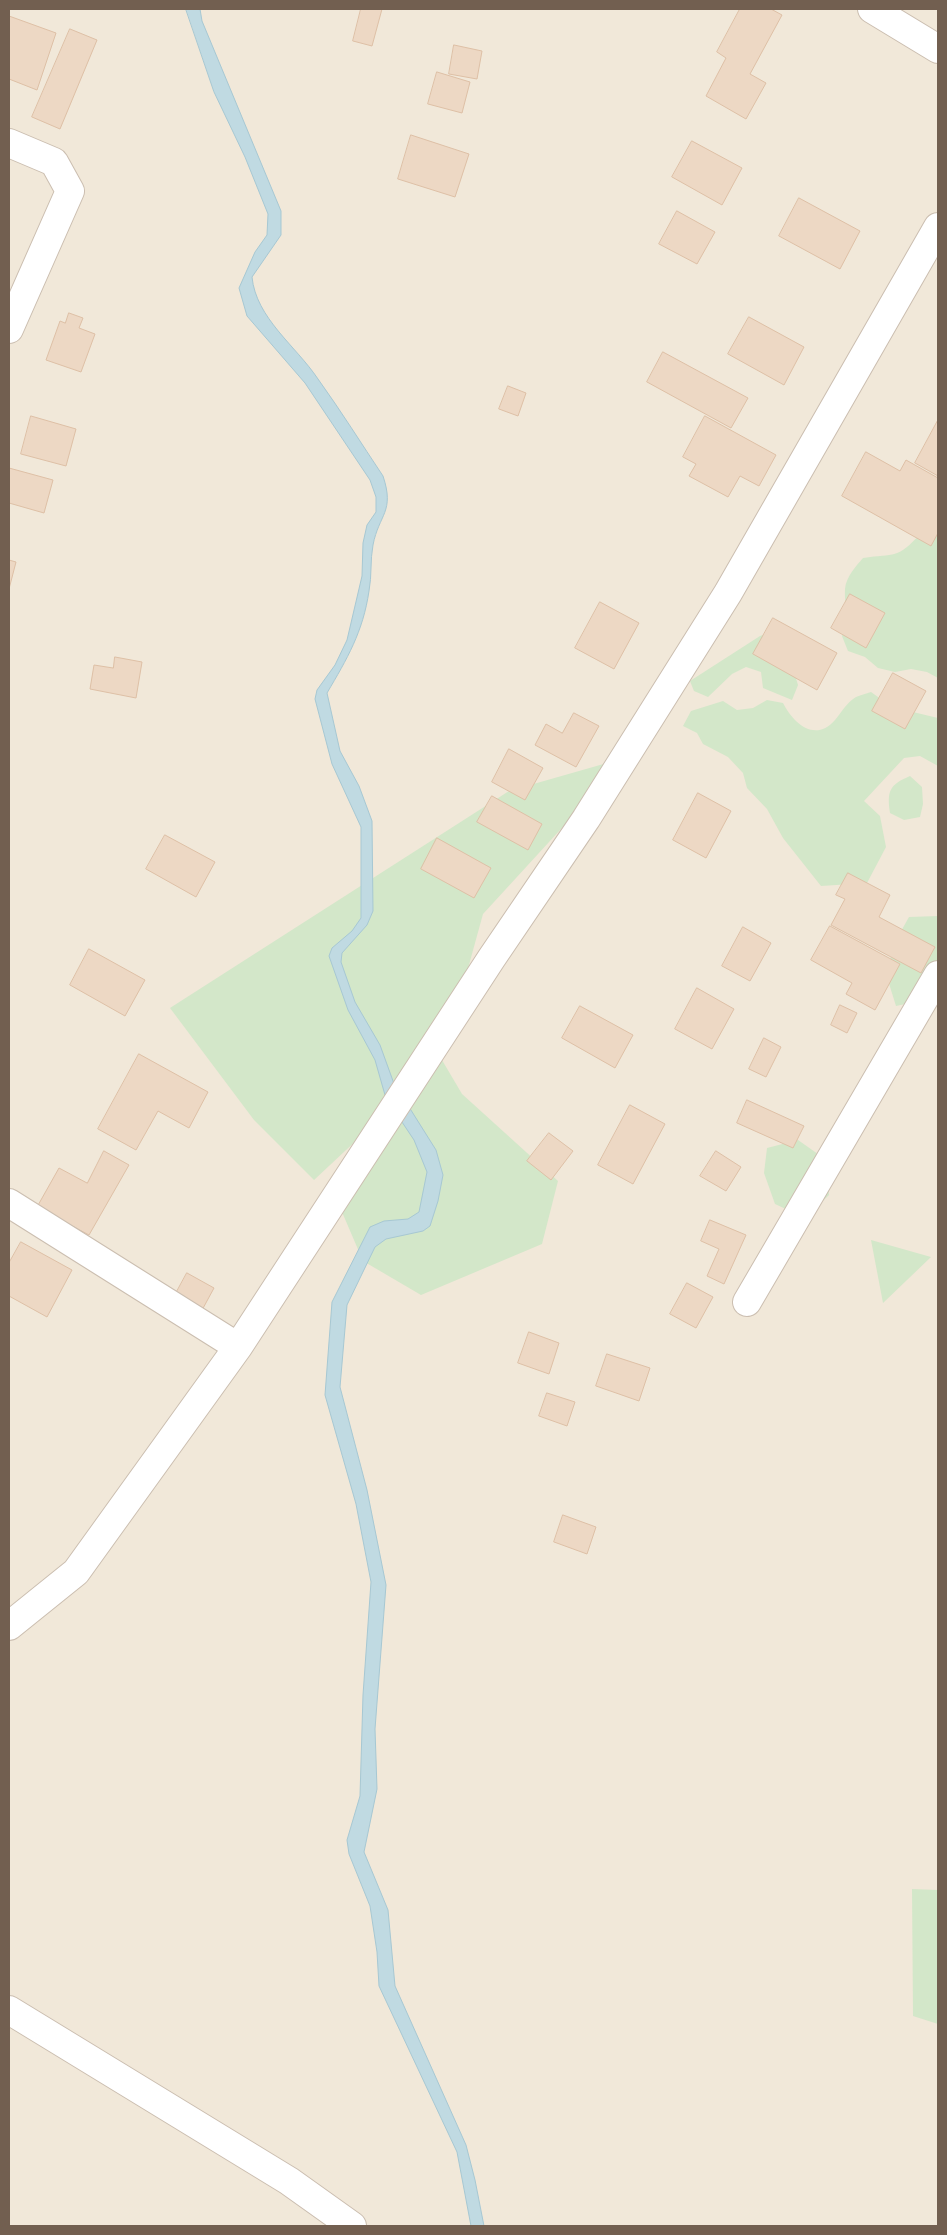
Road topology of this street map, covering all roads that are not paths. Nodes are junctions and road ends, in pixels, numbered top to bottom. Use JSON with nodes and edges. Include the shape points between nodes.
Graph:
{"nodes":[{"id":1,"x":872,"y":9,"type":"edge"},
{"id":2,"x":938,"y":49,"type":"edge"},
{"id":3,"x":9,"y":143,"type":"edge"},
{"id":4,"x":938,"y":227,"type":"edge"},
{"id":5,"x":9,"y":329,"type":"edge"},
{"id":6,"x":938,"y":975,"type":"edge"},
{"id":7,"x":9,"y":1203,"type":"edge"},
{"id":8,"x":747,"y":1302,"type":"dead end"},
{"id":9,"x":238,"y":1347,"type":"junction"},
{"id":10,"x":9,"y":1626,"type":"edge"},
{"id":11,"x":9,"y":2010,"type":"edge"},
{"id":12,"x":352,"y":2226,"type":"edge"}],
"edges":[{"from":1,"to":2,"type":"street"},
{"from":3,"to":5,"type":"street","via":[[54,162],[70,191]]},
{"from":4,"to":9,"type":"street","via":[[728,593],[586,819]]},
{"from":6,"to":8,"type":"street"},
{"from":7,"to":9,"type":"street"},
{"from":9,"to":10,"type":"street","via":[[76,1572]]},
{"from":11,"to":12,"type":"street","via":[[289,2181]]}]}
